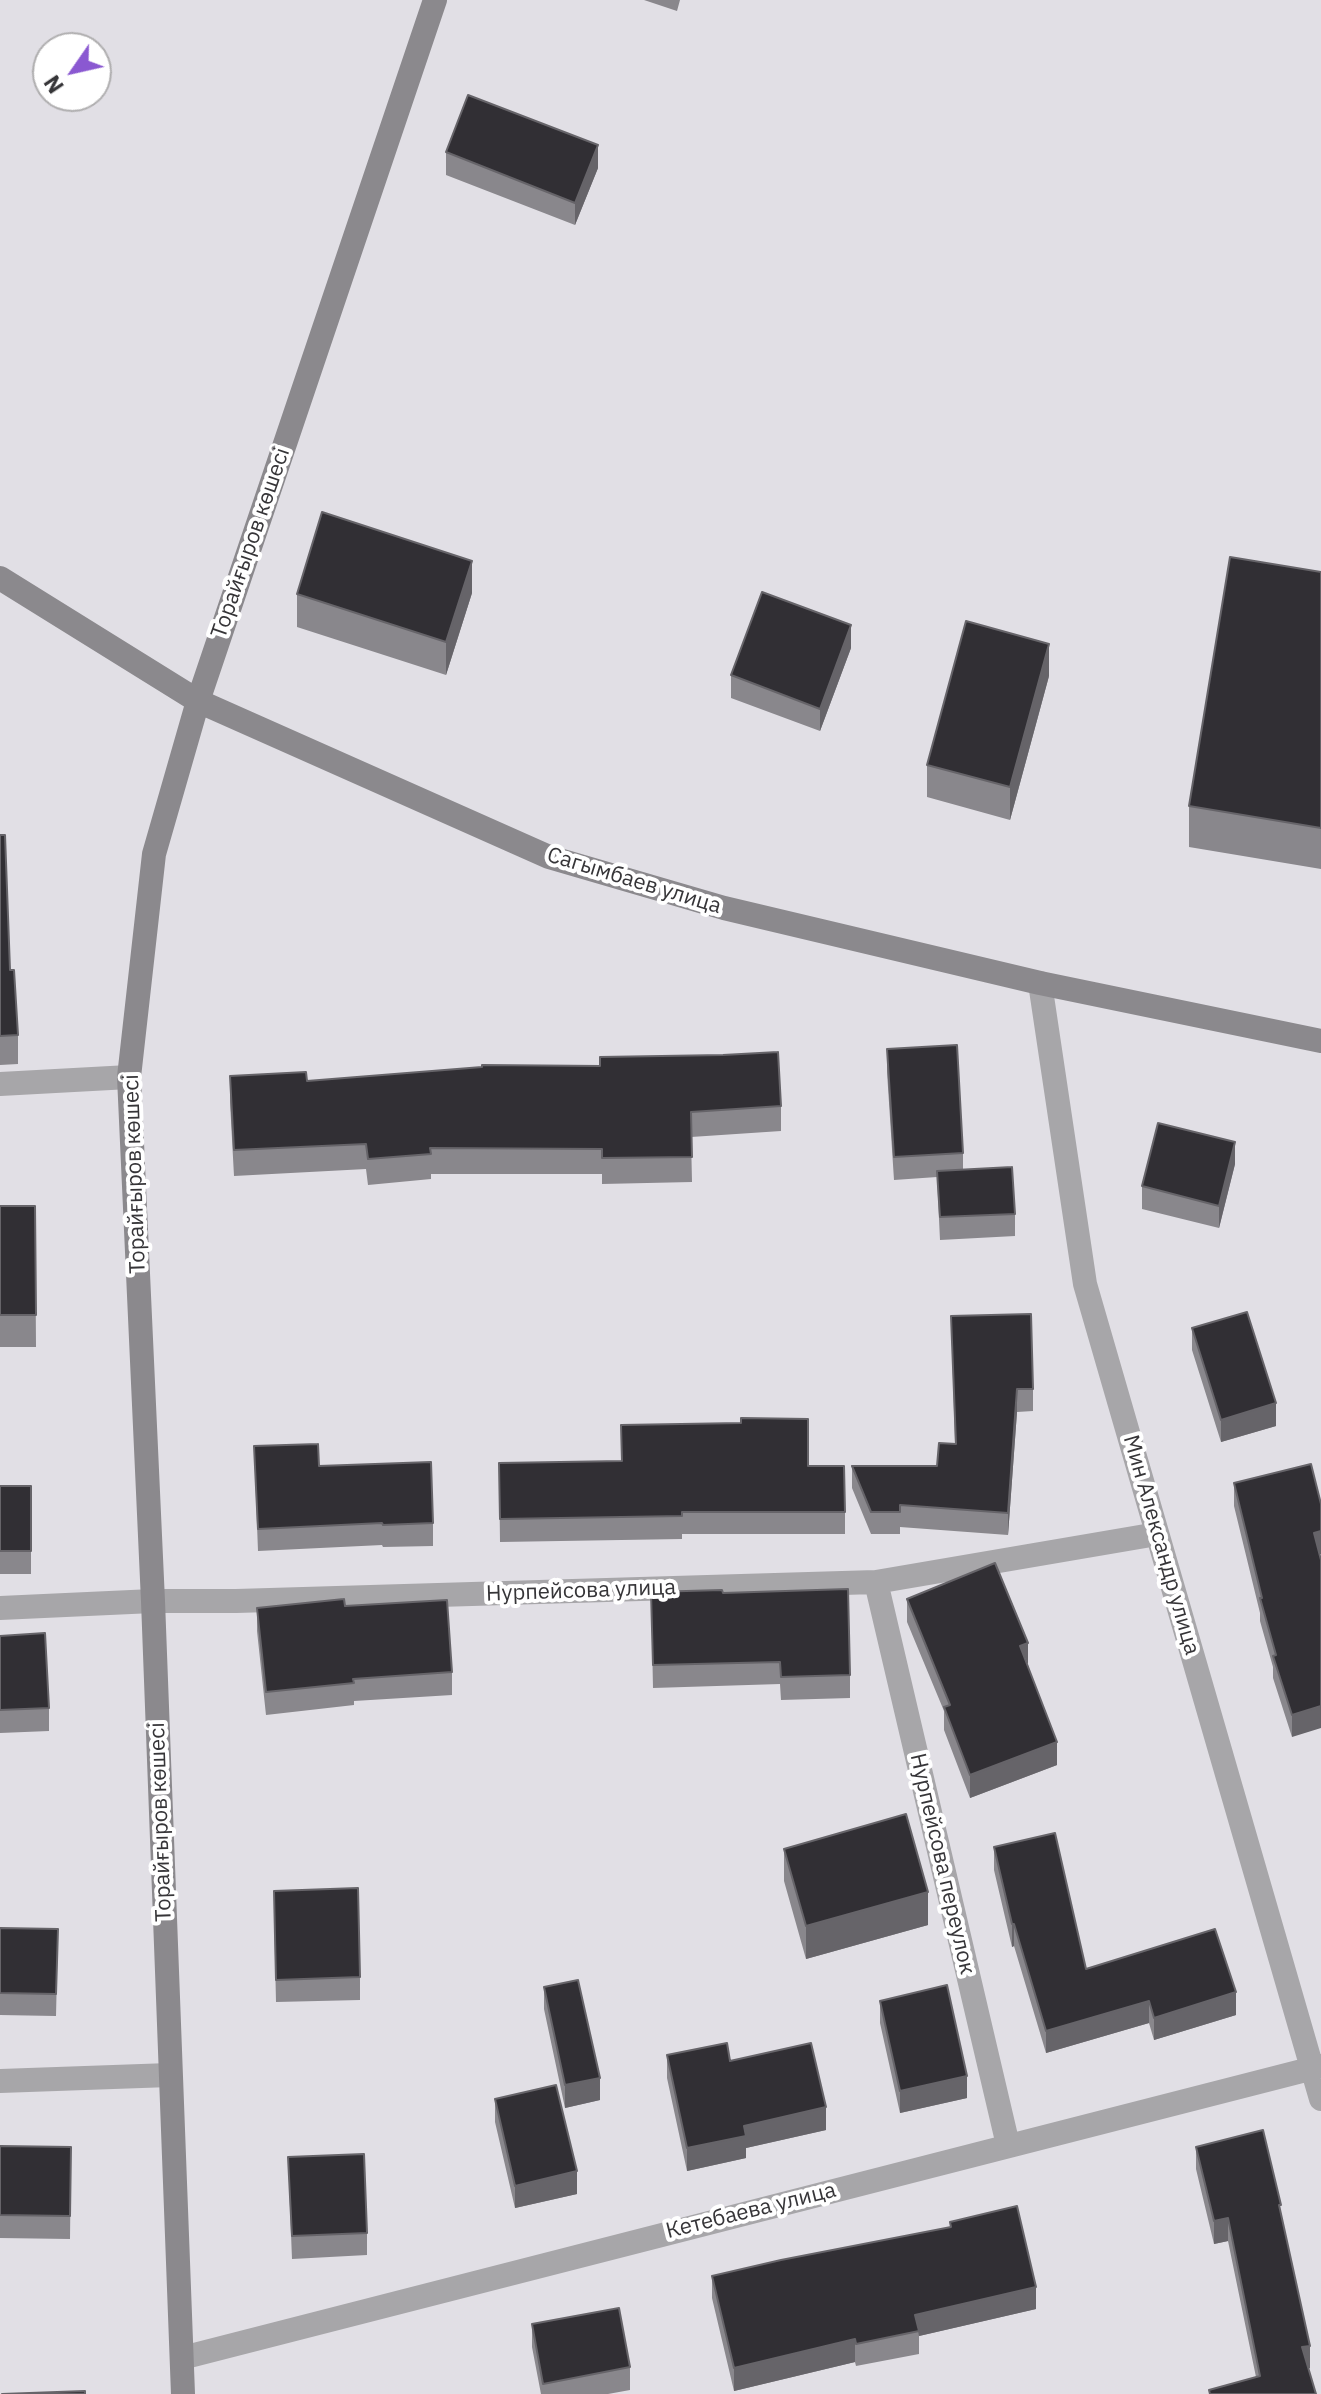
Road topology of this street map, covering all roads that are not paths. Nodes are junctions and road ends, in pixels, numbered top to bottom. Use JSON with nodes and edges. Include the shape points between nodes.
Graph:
{"nodes":[{"id":1,"x":435,"y":0,"type":"edge"},
{"id":2,"x":0,"y":578,"type":"edge"},
{"id":3,"x":198,"y":701,"type":"junction"},
{"id":4,"x":1040,"y":983,"type":"junction"},
{"id":5,"x":1321,"y":1041,"type":"edge"},
{"id":6,"x":129,"y":1077,"type":"junction"},
{"id":7,"x":0,"y":1084,"type":"edge"},
{"id":8,"x":1157,"y":1534,"type":"junction"},
{"id":9,"x":876,"y":1582,"type":"junction"},
{"id":10,"x":153,"y":1601,"type":"junction"},
{"id":11,"x":0,"y":1608,"type":"edge"},
{"id":12,"x":1317,"y":2067,"type":"edge"},
{"id":13,"x":170,"y":2075,"type":"junction"},
{"id":14,"x":0,"y":2081,"type":"edge"},
{"id":15,"x":1321,"y":2099,"type":"edge"},
{"id":16,"x":1008,"y":2145,"type":"junction"},
{"id":17,"x":182,"y":2358,"type":"junction"},
{"id":18,"x":183,"y":2394,"type":"edge"}],
"edges":[{"from":1,"to":3,"type":"street","name":"Торайғыров көшесі"},
{"from":2,"to":3,"type":"street","name":"Сагымбаев улица"},
{"from":3,"to":4,"type":"street","name":"Сагымбаев улица","via":[[549,857],[724,908]]},
{"from":3,"to":6,"type":"street","name":"Торайғыров көшесі","via":[[154,854]]},
{"from":4,"to":5,"type":"street","name":"Сагымбаев улица"},
{"from":4,"to":8,"type":"street","name":"Мин Александр улица","via":[[1085,1284]]},
{"from":6,"to":7,"type":"street"},
{"from":6,"to":10,"type":"street","name":"Торайғыров көшесі"},
{"from":8,"to":9,"type":"street","name":"Нурпейсова улица"},
{"from":8,"to":12,"type":"street","name":"Мин Александр улица"},
{"from":9,"to":10,"type":"street","name":"Нурпейсова улица"},
{"from":9,"to":16,"type":"street","name":"Нурпейсова переулок"},
{"from":10,"to":11,"type":"street","name":"Нурпейсова улица"},
{"from":10,"to":13,"type":"street","name":"Торайғыров көшесі"},
{"from":12,"to":15,"type":"street","name":"Мин Александр улица"},
{"from":12,"to":16,"type":"street","name":"Кетебаева улица"},
{"from":13,"to":14,"type":"street"},
{"from":13,"to":17,"type":"street","name":"Торайғыров көшесі"},
{"from":16,"to":17,"type":"street","name":"Кетебаева улица"},
{"from":17,"to":18,"type":"street","name":"Торайғыров көшесі"}]}
